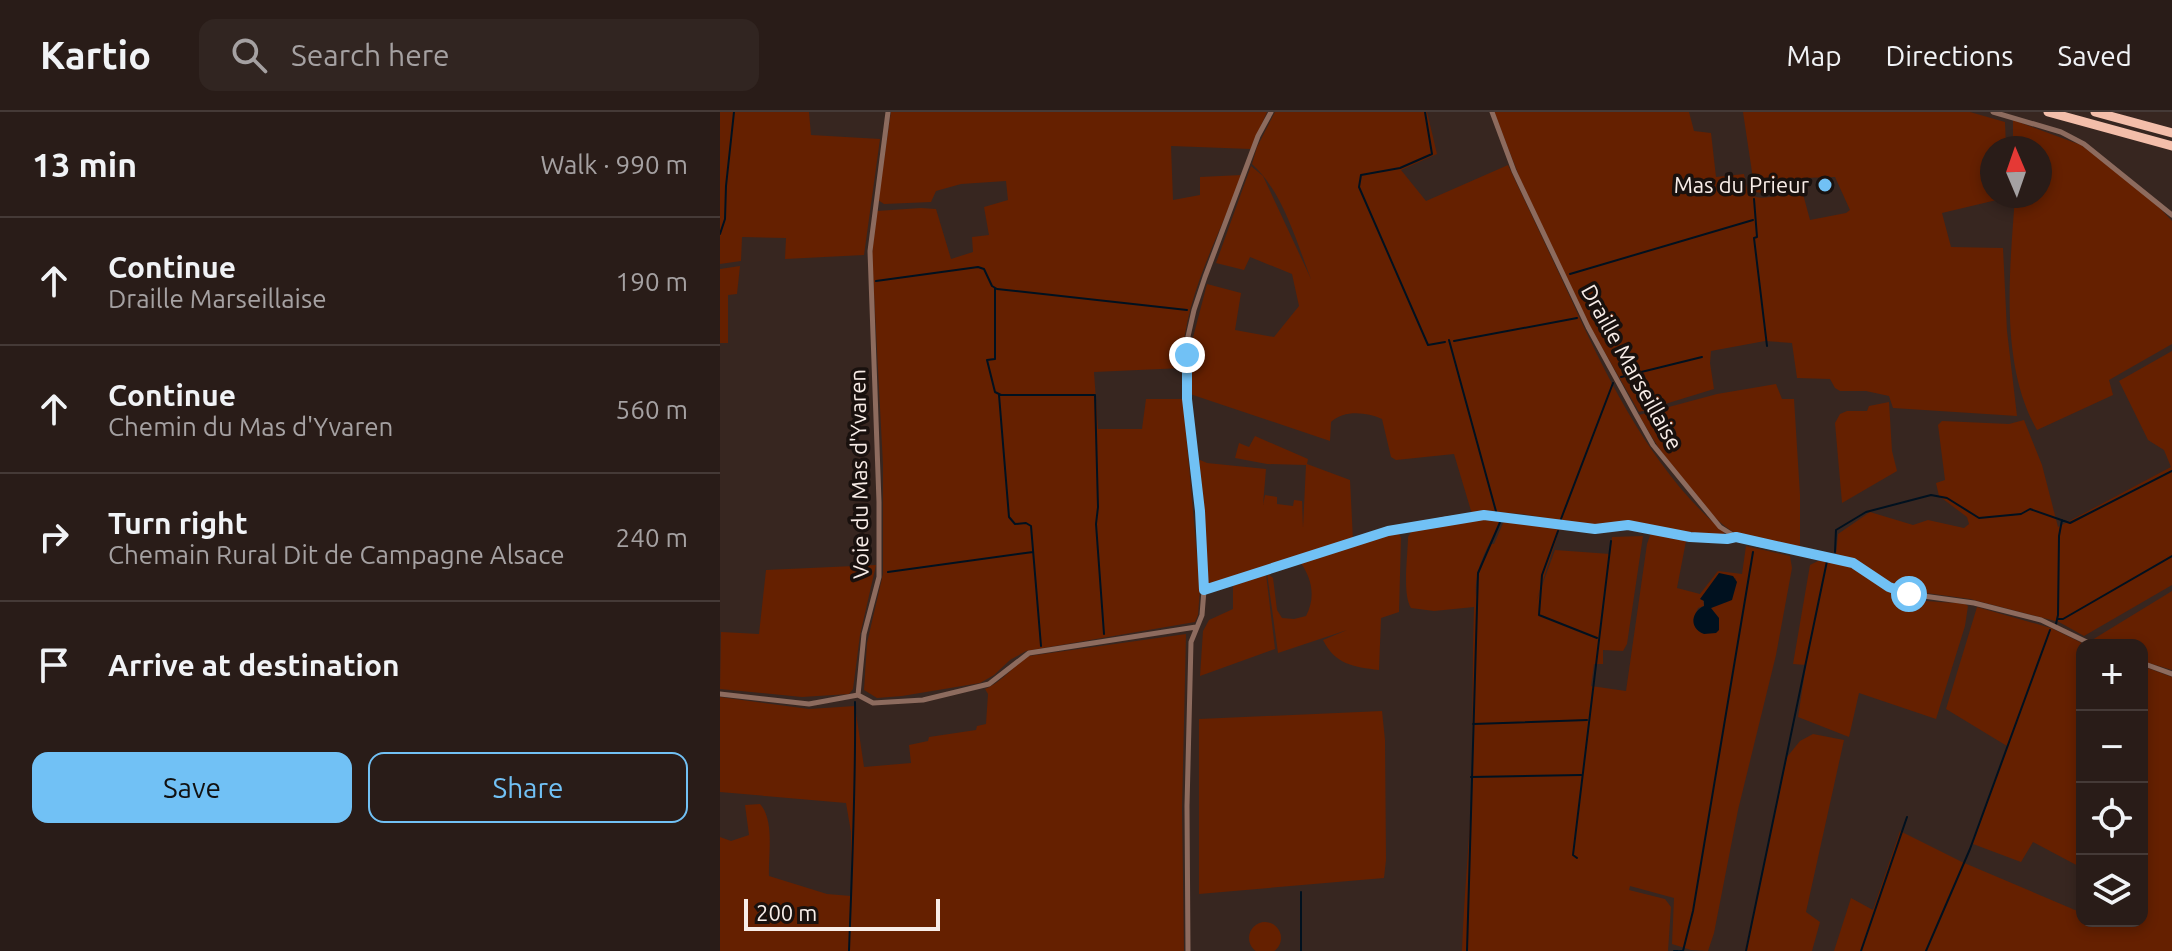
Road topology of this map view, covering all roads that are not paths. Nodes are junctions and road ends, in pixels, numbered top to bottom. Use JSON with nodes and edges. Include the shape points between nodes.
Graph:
{"nodes":[{"id":1,"x":888,"y":112,"type":"edge"},
{"id":2,"x":1271,"y":112,"type":"edge"},
{"id":3,"x":1492,"y":112,"type":"edge"},
{"id":4,"x":1993,"y":112,"type":"edge"},
{"id":5,"x":2048,"y":112,"type":"edge"},
{"id":6,"x":2095,"y":112,"type":"edge"},
{"id":7,"x":2172,"y":133,"type":"edge"},
{"id":8,"x":2172,"y":146,"type":"edge"},
{"id":9,"x":2172,"y":215,"type":"edge"},
{"id":10,"x":1736,"y":537,"type":"junction"},
{"id":11,"x":1204,"y":590,"type":"junction"},
{"id":12,"x":1196,"y":627,"type":"junction"},
{"id":13,"x":2081,"y":639,"type":"edge"},
{"id":14,"x":2148,"y":665,"type":"edge"},
{"id":15,"x":2172,"y":674,"type":"edge"},
{"id":16,"x":720,"y":694,"type":"edge"},
{"id":17,"x":858,"y":695,"type":"junction"},
{"id":18,"x":1188,"y":951,"type":"edge"}],
"edges":[{"from":1,"to":17,"type":"street","name":"Voie du Mas d'Yvaren","via":[[870,251],[879,577],[864,634]]},
{"from":2,"to":11,"type":"street","via":[[1205,277],[1187,341]]},
{"from":3,"to":10,"type":"street","name":"Draille Marseillaise","via":[[1514,171],[1582,313],[1653,445],[1720,527]]},
{"from":4,"to":9,"type":"street","via":[[2084,144]]},
{"from":5,"to":8,"type":"highway"},
{"from":6,"to":7,"type":"highway"},
{"from":10,"to":11,"type":"street","via":[[1690,537],[1628,525],[1595,529],[1484,515],[1388,531]]},
{"from":10,"to":13,"type":"street","name":"Draille Marseillaise","via":[[1853,563],[1909,594],[2041,620]]},
{"from":11,"to":12,"type":"street"},
{"from":12,"to":17,"type":"street","via":[[1029,653],[989,684],[923,700],[873,703]]},
{"from":12,"to":18,"type":"street","via":[[1190,657]]},
{"from":14,"to":15,"type":"street"},
{"from":16,"to":17,"type":"street","via":[[809,704]]}]}
